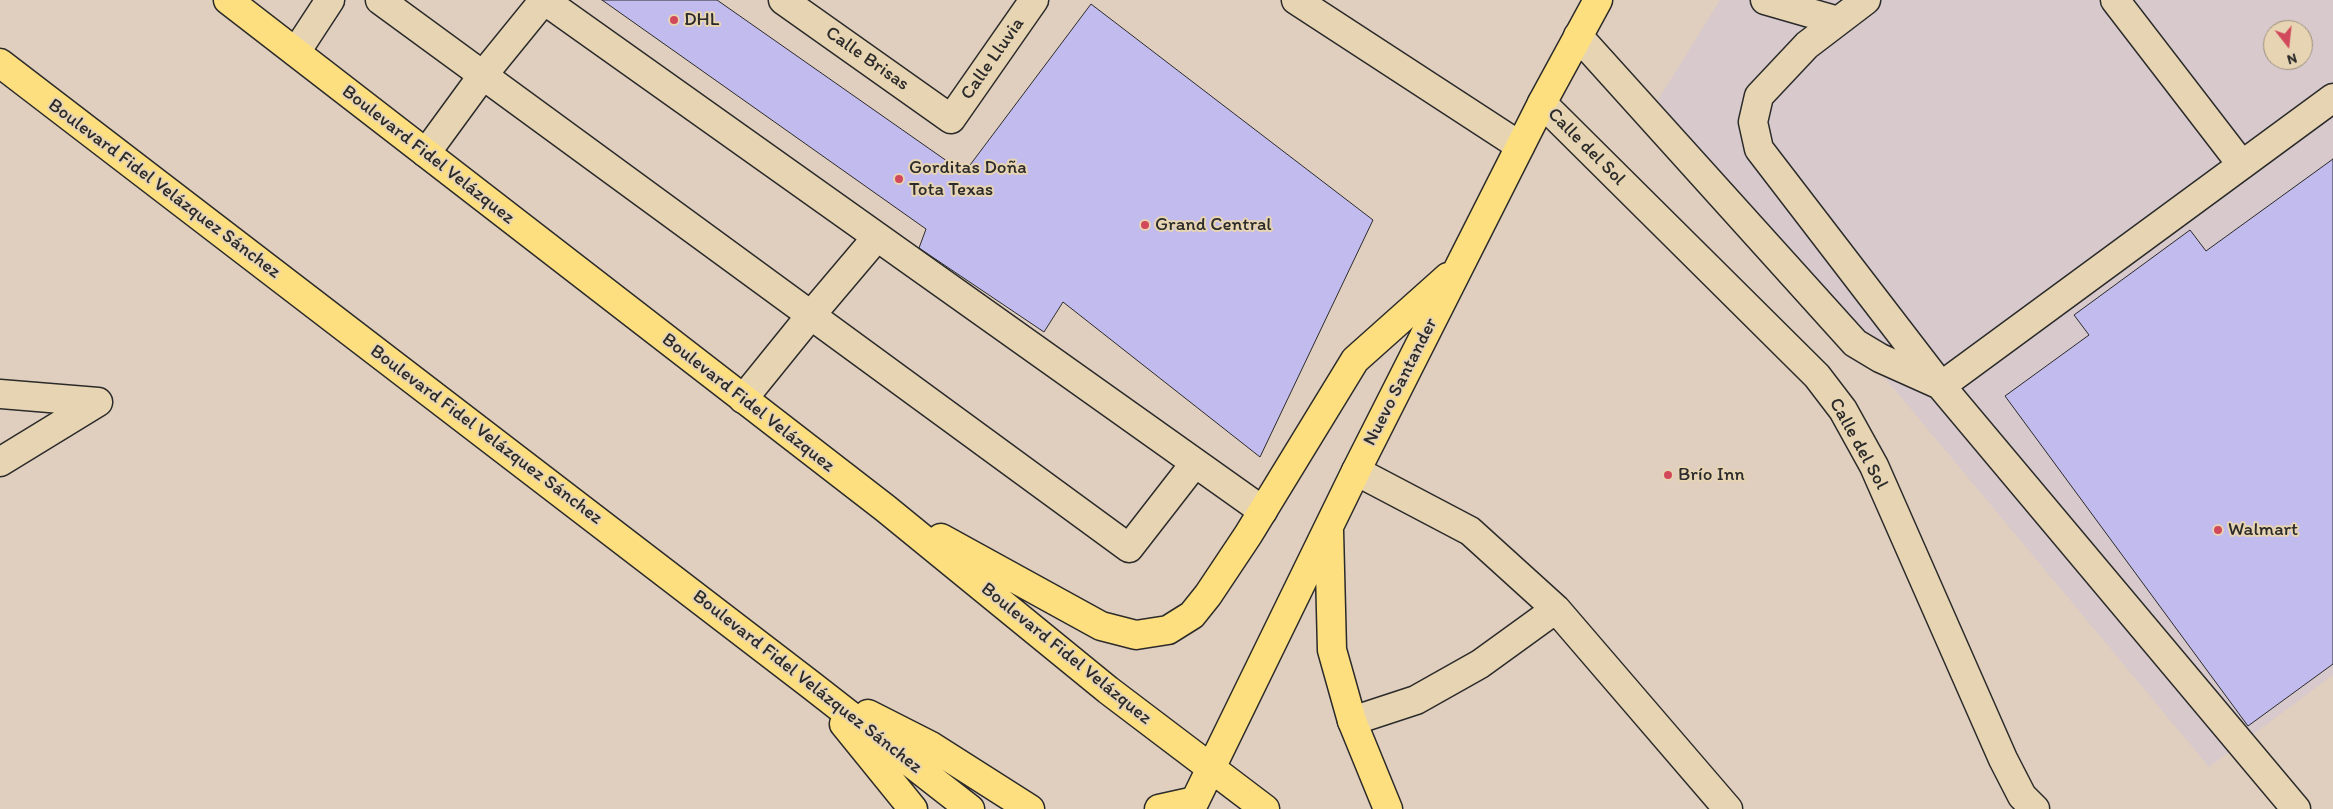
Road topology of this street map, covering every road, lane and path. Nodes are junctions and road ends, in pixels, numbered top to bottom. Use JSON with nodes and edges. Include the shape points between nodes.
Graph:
{"nodes":[{"id":1,"x":228,"y":0,"type":"edge"},
{"id":2,"x":330,"y":0,"type":"edge"},
{"id":3,"x":380,"y":0,"type":"edge"},
{"id":4,"x":783,"y":0,"type":"edge"},
{"id":5,"x":1034,"y":0,"type":"edge"},
{"id":6,"x":1296,"y":0,"type":"edge"},
{"id":7,"x":1598,"y":0,"type":"edge"},
{"id":8,"x":1764,"y":0,"type":"edge"},
{"id":9,"x":1866,"y":0,"type":"edge"},
{"id":10,"x":2115,"y":0,"type":"edge"},
{"id":11,"x":1838,"y":21,"type":"junction"},
{"id":12,"x":1578,"y":36,"type":"junction"},
{"id":13,"x":296,"y":52,"type":"junction"},
{"id":14,"x":0,"y":63,"type":"edge"},
{"id":15,"x":483,"y":75,"type":"junction"},
{"id":16,"x":2333,"y":98,"type":"edge"},
{"id":17,"x":1542,"y":103,"type":"junction"},
{"id":18,"x":951,"y":119,"type":"joint"},
{"id":19,"x":1520,"y":146,"type":"junction"},
{"id":20,"x":426,"y":153,"type":"junction"},
{"id":21,"x":2242,"y":165,"type":"junction"},
{"id":22,"x":877,"y":237,"type":"junction"},
{"id":23,"x":1460,"y":266,"type":"junction"},
{"id":24,"x":811,"y":315,"type":"junction"},
{"id":25,"x":1941,"y":386,"type":"junction"},
{"id":26,"x":0,"y":394,"type":"edge"},
{"id":27,"x":743,"y":399,"type":"junction"},
{"id":28,"x":0,"y":462,"type":"edge"},
{"id":29,"x":1195,"y":463,"type":"junction"},
{"id":30,"x":1356,"y":471,"type":"junction"},
{"id":31,"x":885,"y":508,"type":"junction"},
{"id":32,"x":1263,"y":511,"type":"junction"},
{"id":33,"x":1328,"y":526,"type":"junction"},
{"id":34,"x":1556,"y":609,"type":"junction"},
{"id":35,"x":811,"y":684,"type":"junction"},
{"id":36,"x":1352,"y":721,"type":"junction"},
{"id":37,"x":1212,"y":768,"type":"junction"},
{"id":38,"x":1193,"y":805,"type":"edge"},
{"id":39,"x":913,"y":809,"type":"edge"},
{"id":40,"x":970,"y":809,"type":"edge"},
{"id":41,"x":1030,"y":809,"type":"edge"},
{"id":42,"x":1159,"y":809,"type":"edge"},
{"id":43,"x":1265,"y":809,"type":"edge"},
{"id":44,"x":1388,"y":809,"type":"edge"},
{"id":45,"x":1728,"y":809,"type":"edge"},
{"id":46,"x":2035,"y":809,"type":"edge"},
{"id":47,"x":2296,"y":809,"type":"edge"}],
"edges":[{"from":1,"to":13,"type":"main road","name":"Boulevard Fidel Velázquez"},
{"from":2,"to":13,"type":"street"},
{"from":3,"to":15,"type":"street"},
{"from":4,"to":18,"type":"street","name":"Calle Brisas"},
{"from":5,"to":18,"type":"street","name":"Calle Lluvia"},
{"from":6,"to":19,"type":"street"},
{"from":7,"to":12,"type":"main road","name":"Nuevo Santander"},
{"from":8,"to":11,"type":"street"},
{"from":9,"to":11,"type":"street"},
{"from":10,"to":21,"type":"street"},
{"from":11,"to":25,"type":"street","via":[[1807,45],[1759,96],[1753,122],[1759,149]]},
{"from":12,"to":17,"type":"main road","name":"Nuevo Santander"},
{"from":12,"to":25,"type":"street","via":[[1855,343]]},
{"from":13,"to":20,"type":"main road","name":"Boulevard Fidel Velázquez"},
{"from":14,"to":35,"type":"main road","name":"Boulevard Fidel Velázquez Sánchez"},
{"from":15,"to":20,"type":"street"},
{"from":15,"to":22,"type":"street","via":[[544,0]]},
{"from":15,"to":24,"type":"street"},
{"from":16,"to":21,"type":"street"},
{"from":17,"to":19,"type":"main road","name":"Nuevo Santander"},
{"from":17,"to":46,"type":"street","name":"Calle del Sol","via":[[1817,376],[1843,410],[1874,466],[2003,759],[2022,796]]},
{"from":19,"to":23,"type":"main road","name":"Nuevo Santander"},
{"from":20,"to":27,"type":"main road","name":"Boulevard Fidel Velázquez"},
{"from":21,"to":25,"type":"street"},
{"from":22,"to":24,"type":"street"},
{"from":22,"to":29,"type":"street"},
{"from":23,"to":30,"type":"main road","name":"Nuevo Santander"},
{"from":23,"to":32,"type":"main road","via":[[1355,360]]},
{"from":24,"to":27,"type":"street"},
{"from":24,"to":29,"type":"street","via":[[1129,548]]},
{"from":25,"to":47,"type":"street"},
{"from":26,"to":28,"type":"street","via":[[98,402]]},
{"from":27,"to":31,"type":"main road","name":"Boulevard Fidel Velázquez"},
{"from":29,"to":32,"type":"street"},
{"from":30,"to":33,"type":"main road","name":"Nuevo Santander"},
{"from":30,"to":34,"type":"street","via":[[1470,531]]},
{"from":31,"to":32,"type":"main road","via":[[1102,626],[1136,635],[1168,630],[1192,615]]},
{"from":31,"to":37,"type":"main road","name":"Boulevard Fidel Velázquez","via":[[1108,690]]},
{"from":33,"to":36,"type":"main road","via":[[1332,650]]},
{"from":33,"to":37,"type":"main road","name":"Nuevo Santander"},
{"from":34,"to":36,"type":"street","via":[[1480,664],[1416,700]]},
{"from":34,"to":45,"type":"street"},
{"from":35,"to":39,"type":"main road"},
{"from":35,"to":40,"type":"main road","name":"Boulevard Fidel Velázquez Sánchez"},
{"from":35,"to":41,"type":"main road","via":[[931,746]]},
{"from":36,"to":44,"type":"main road"},
{"from":37,"to":38,"type":"main road","name":"Nuevo Santander"},
{"from":37,"to":43,"type":"main road","name":"Boulevard Fidel Velázquez"},
{"from":38,"to":42,"type":"main road"}]}
